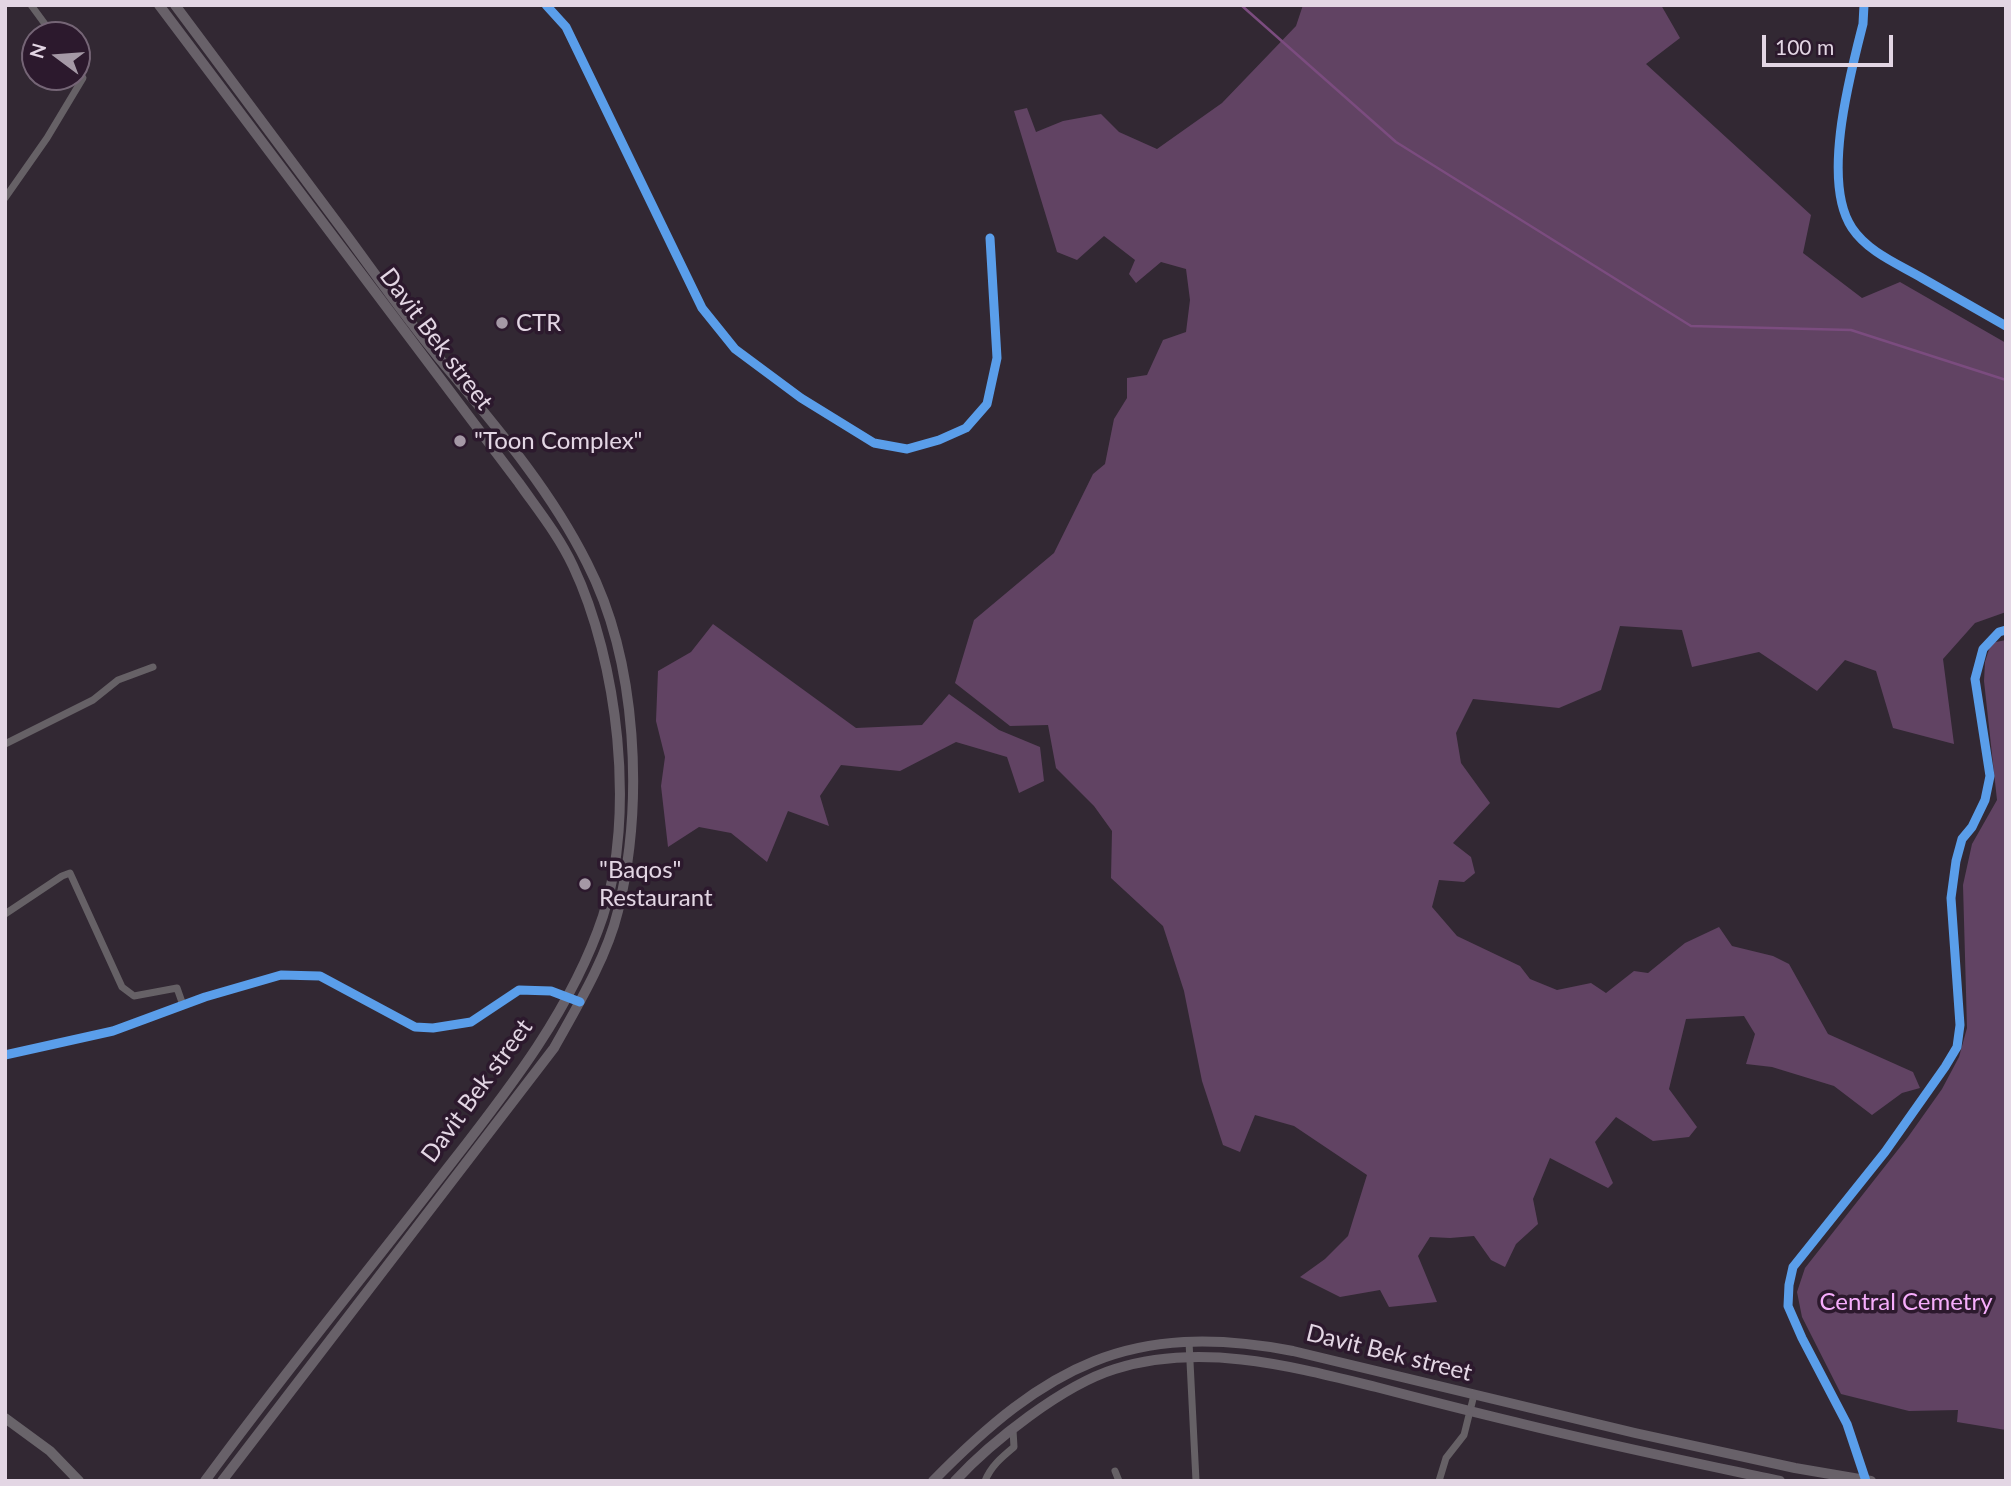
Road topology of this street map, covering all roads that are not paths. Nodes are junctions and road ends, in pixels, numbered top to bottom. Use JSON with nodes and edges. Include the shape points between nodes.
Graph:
{"nodes":[{"id":1,"x":31,"y":5,"type":"edge"},
{"id":2,"x":159,"y":5,"type":"edge"},
{"id":3,"x":175,"y":5,"type":"edge"},
{"id":4,"x":546,"y":5,"type":"edge"},
{"id":5,"x":1864,"y":5,"type":"edge"},
{"id":6,"x":42,"y":21,"type":"edge"},
{"id":7,"x":75,"y":91,"type":"edge"},
{"id":8,"x":5,"y":198,"type":"edge"},
{"id":9,"x":316,"y":205,"type":"junction"},
{"id":10,"x":990,"y":238,"type":"dead end"},
{"id":11,"x":2006,"y":326,"type":"edge"},
{"id":12,"x":447,"y":366,"type":"junction"},
{"id":13,"x":436,"y":375,"type":"junction"},
{"id":14,"x":502,"y":433,"type":"junction"},
{"id":15,"x":489,"y":444,"type":"junction"},
{"id":16,"x":2006,"y":630,"type":"edge"},
{"id":17,"x":153,"y":667,"type":"dead end"},
{"id":18,"x":5,"y":744,"type":"edge"},
{"id":19,"x":5,"y":914,"type":"edge"},
{"id":20,"x":566,"y":996,"type":"junction"},
{"id":21,"x":580,"y":1002,"type":"junction"},
{"id":22,"x":183,"y":1005,"type":"junction"},
{"id":23,"x":5,"y":1055,"type":"edge"},
{"id":24,"x":380,"y":1255,"type":"junction"},
{"id":25,"x":390,"y":1263,"type":"junction"},
{"id":26,"x":1189,"y":1342,"type":"junction"},
{"id":27,"x":1190,"y":1358,"type":"junction"},
{"id":28,"x":1474,"y":1395,"type":"junction"},
{"id":29,"x":1471,"y":1411,"type":"junction"},
{"id":30,"x":5,"y":1418,"type":"edge"},
{"id":31,"x":1013,"y":1430,"type":"junction"},
{"id":32,"x":1115,"y":1471,"type":"dead end"},
{"id":33,"x":1867,"y":1480,"type":"edge"},
{"id":34,"x":79,"y":1481,"type":"edge"},
{"id":35,"x":205,"y":1481,"type":"edge"},
{"id":36,"x":222,"y":1481,"type":"edge"},
{"id":37,"x":933,"y":1481,"type":"edge"},
{"id":38,"x":955,"y":1481,"type":"edge"},
{"id":39,"x":985,"y":1481,"type":"edge"},
{"id":40,"x":1119,"y":1481,"type":"edge"},
{"id":41,"x":1196,"y":1481,"type":"edge"},
{"id":42,"x":1439,"y":1481,"type":"edge"},
{"id":43,"x":1780,"y":1481,"type":"edge"}],
"edges":[{"from":1,"to":6,"type":"street"},
{"from":2,"to":9,"type":"main road","name":"Davit Bek street"},
{"from":3,"to":9,"type":"main road","name":"Davit Bek street"},
{"from":4,"to":10,"type":"street","via":[[566,27],[702,308],[717,329],[735,349],[801,398],[874,443],[907,449],[939,440],[966,428],[987,404],[998,358]]},
{"from":5,"to":11,"type":"street","via":[[1840,133],[1843,210],[1853,230],[1873,249]]},
{"from":7,"to":8,"type":"street"},
{"from":9,"to":12,"type":"main road","name":"Davit Bek street"},
{"from":9,"to":13,"type":"main road","name":"Davit Bek street"},
{"from":12,"to":13,"type":"main road","via":[[435,369]]},
{"from":12,"to":14,"type":"main road","name":"Davit Bek street"},
{"from":13,"to":15,"type":"main road","name":"Davit Bek street"},
{"from":14,"to":15,"type":"main road","via":[[504,444]]},
{"from":14,"to":21,"type":"main road","name":"Davit Bek street","via":[[562,517],[597,585],[616,641],[630,712],[633,802],[626,871],[618,913]]},
{"from":15,"to":20,"type":"main road","name":"Davit Bek street","via":[[558,539],[586,596],[604,657],[617,742],[617,854],[603,915]]},
{"from":16,"to":33,"type":"street","via":[[1983,649],[1975,679],[1990,776],[1985,800],[1962,839],[1951,898],[1960,1025],[1957,1046],[1885,1152],[1794,1267],[1789,1285],[1788,1306],[1847,1424]]},
{"from":17,"to":18,"type":"street","via":[[118,680],[93,700]]},
{"from":19,"to":22,"type":"street","via":[[70,873],[122,987],[134,996],[177,988]]},
{"from":20,"to":21,"type":"street"},
{"from":20,"to":22,"type":"street","via":[[519,990],[471,1022],[433,1028],[415,1027],[320,976],[281,975]]},
{"from":20,"to":24,"type":"main road","name":"Davit Bek street","via":[[534,1052]]},
{"from":21,"to":25,"type":"main road","name":"Davit Bek street","via":[[554,1048]]},
{"from":22,"to":23,"type":"street","via":[[113,1031]]},
{"from":24,"to":25,"type":"main road"},
{"from":24,"to":35,"type":"main road","name":"Davit Bek street"},
{"from":25,"to":36,"type":"main road","name":"Davit Bek street"},
{"from":26,"to":27,"type":"street"},
{"from":26,"to":28,"type":"main road","name":"Davit Bek street","via":[[1280,1348]]},
{"from":26,"to":37,"type":"main road","name":"Davit Bek street","via":[[1114,1353],[1068,1372],[1022,1401]]},
{"from":27,"to":29,"type":"main road","name":"Davit Bek street","via":[[1268,1362]]},
{"from":27,"to":31,"type":"main road","name":"Davit Bek street","via":[[1114,1369],[1066,1392]]},
{"from":27,"to":41,"type":"street"},
{"from":28,"to":29,"type":"street"},
{"from":28,"to":33,"type":"main road","name":"Davit Bek street","via":[[1714,1451]]},
{"from":29,"to":42,"type":"street","via":[[1464,1435],[1446,1458]]},
{"from":29,"to":43,"type":"main road","name":"Davit Bek street"},
{"from":30,"to":34,"type":"main road","via":[[58,1458]]},
{"from":31,"to":38,"type":"main road","name":"Davit Bek street"},
{"from":31,"to":39,"type":"street","via":[[1014,1447],[1000,1458]]},
{"from":32,"to":40,"type":"street"}]}
